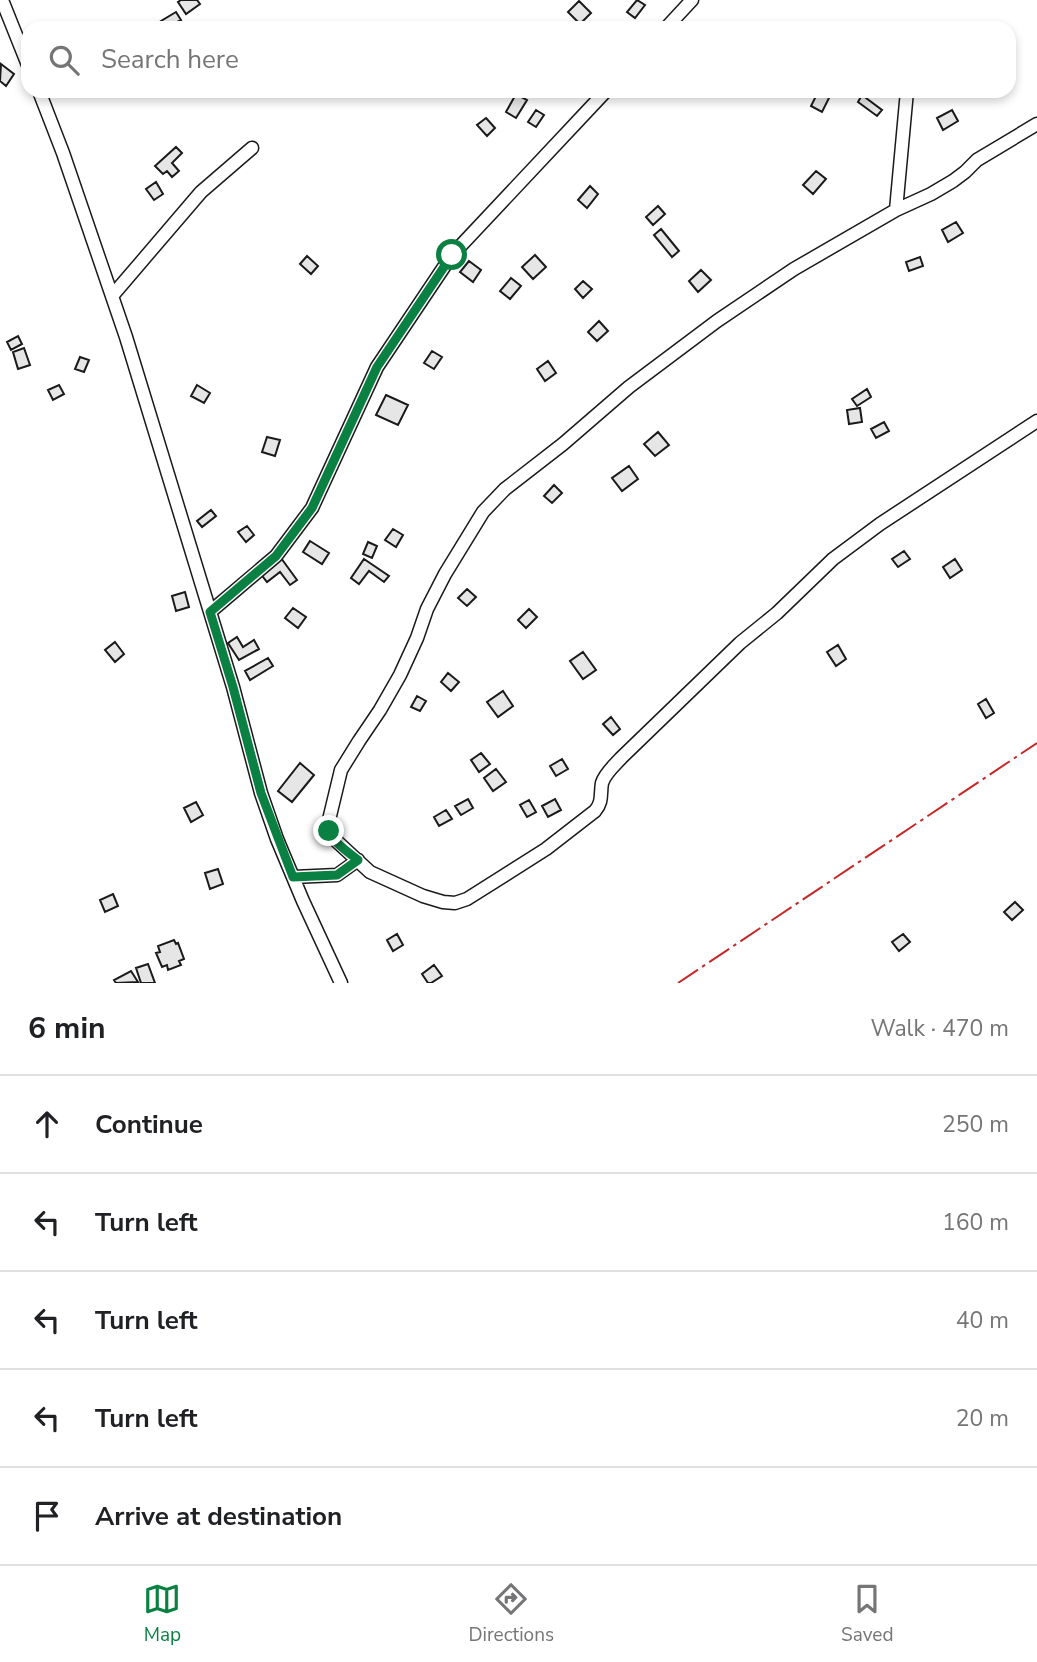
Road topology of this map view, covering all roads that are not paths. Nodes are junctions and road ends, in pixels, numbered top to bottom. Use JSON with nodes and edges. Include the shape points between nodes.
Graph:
{"nodes":[{"id":1,"x":2,"y":0,"type":"edge"},
{"id":2,"x":692,"y":0,"type":"edge"},
{"id":3,"x":672,"y":21,"type":"edge"},
{"id":4,"x":21,"y":48,"type":"edge"},
{"id":5,"x":42,"y":98,"type":"edge"},
{"id":6,"x":600,"y":98,"type":"edge"},
{"id":7,"x":906,"y":98,"type":"edge"},
{"id":8,"x":1037,"y":124,"type":"edge"},
{"id":9,"x":252,"y":148,"type":"dead end"},
{"id":10,"x":896,"y":210,"type":"junction"},
{"id":11,"x":112,"y":296,"type":"junction"},
{"id":12,"x":1037,"y":421,"type":"edge"},
{"id":13,"x":210,"y":612,"type":"junction"},
{"id":14,"x":358,"y":860,"type":"junction"},
{"id":15,"x":293,"y":877,"type":"junction"},
{"id":16,"x":341,"y":983,"type":"edge"}],
"edges":[{"from":1,"to":4,"type":"street"},
{"from":2,"to":3,"type":"street"},
{"from":5,"to":11,"type":"street"},
{"from":6,"to":13,"type":"street","via":[[452,255],[377,367],[312,508],[276,556]]},
{"from":7,"to":10,"type":"street"},
{"from":8,"to":10,"type":"street","via":[[953,181]]},
{"from":9,"to":11,"type":"street","via":[[201,192]]},
{"from":10,"to":14,"type":"street","via":[[793,269],[717,321],[629,387],[483,512],[427,609],[400,675],[341,770],[329,831]]},
{"from":11,"to":13,"type":"street"},
{"from":12,"to":14,"type":"street","via":[[833,559],[621,758],[603,779],[600,806],[595,811],[488,887],[467,899],[443,902],[370,872]]},
{"from":13,"to":15,"type":"street","via":[[261,793]]},
{"from":14,"to":15,"type":"street","via":[[337,875]]},
{"from":15,"to":16,"type":"street"}]}
